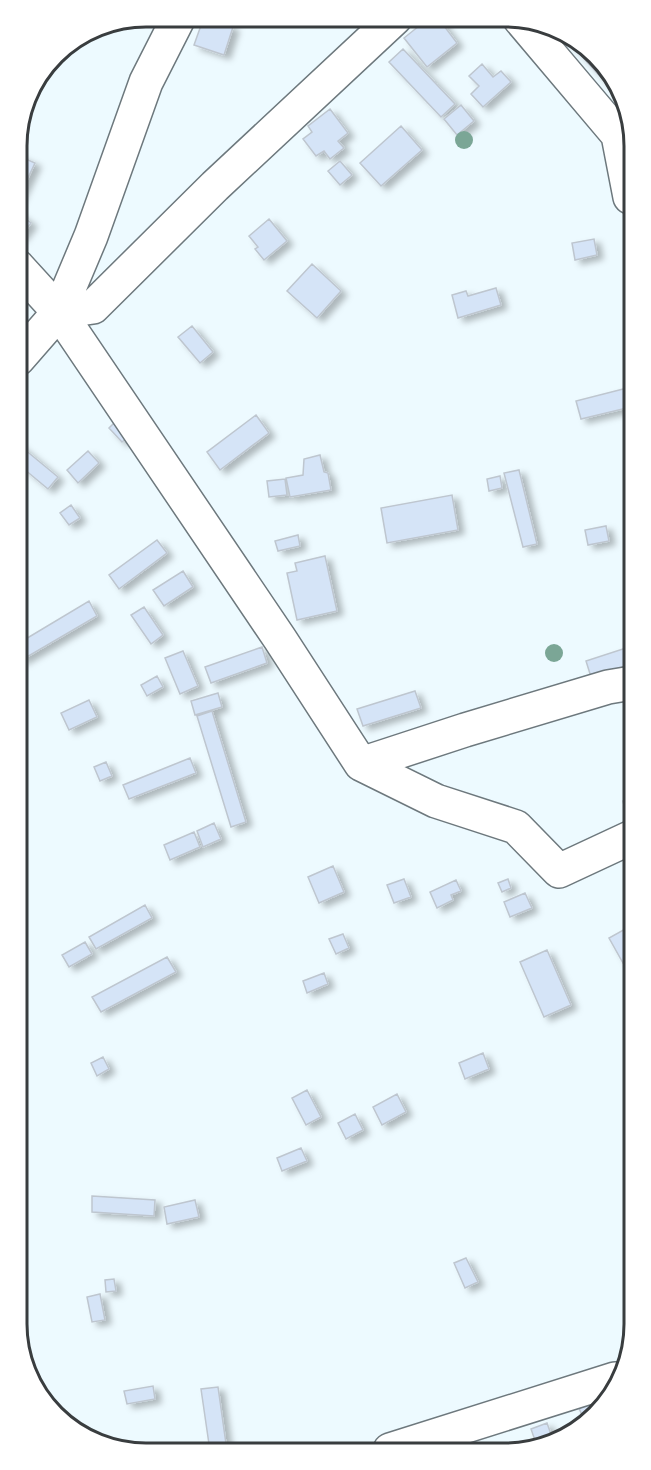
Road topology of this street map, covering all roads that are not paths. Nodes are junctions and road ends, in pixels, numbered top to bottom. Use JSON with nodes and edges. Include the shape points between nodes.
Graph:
{"nodes":[{"id":1,"x":174,"y":27,"type":"edge"},
{"id":2,"x":385,"y":27,"type":"edge"},
{"id":3,"x":529,"y":29,"type":"edge"},
{"id":4,"x":623,"y":134,"type":"edge"},
{"id":5,"x":27,"y":277,"type":"edge"},
{"id":6,"x":59,"y":312,"type":"junction"},
{"id":7,"x":27,"y":348,"type":"edge"},
{"id":8,"x":624,"y":684,"type":"edge"},
{"id":9,"x":361,"y":764,"type":"junction"},
{"id":10,"x":624,"y":841,"type":"edge"},
{"id":11,"x":609,"y":1381,"type":"edge"},
{"id":12,"x":412,"y":1443,"type":"edge"}],
"edges":[{"from":1,"to":6,"type":"street","via":[[146,82]]},
{"from":2,"to":6,"type":"street","via":[[215,186],[93,307]]},
{"from":3,"to":4,"type":"street"},
{"from":5,"to":6,"type":"street"},
{"from":6,"to":7,"type":"street"},
{"from":6,"to":9,"type":"street"},
{"from":8,"to":9,"type":"street"},
{"from":9,"to":10,"type":"street","via":[[436,801],[516,827],[559,871]]},
{"from":11,"to":12,"type":"street"}]}
